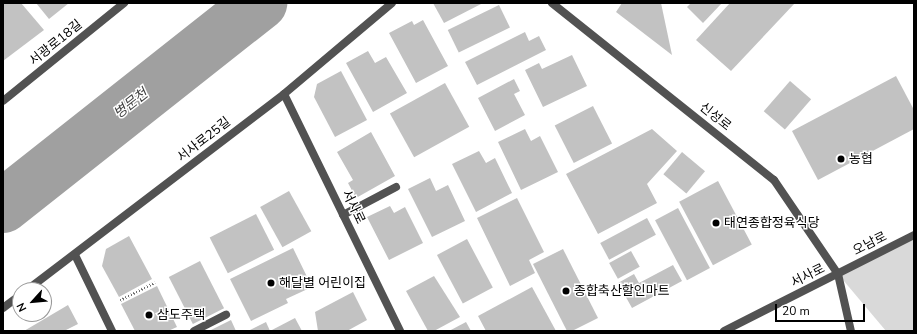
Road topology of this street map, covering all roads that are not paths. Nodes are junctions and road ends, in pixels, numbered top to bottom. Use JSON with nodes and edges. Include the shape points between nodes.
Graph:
{"nodes":[{"id":1,"x":124,"y":3,"type":"edge"},
{"id":2,"x":392,"y":3,"type":"edge"},
{"id":3,"x":552,"y":3,"type":"edge"},
{"id":4,"x":284,"y":94,"type":"junction"},
{"id":5,"x":3,"y":101,"type":"edge"},
{"id":6,"x":396,"y":187,"type":"dead end"},
{"id":7,"x":343,"y":215,"type":"junction"},
{"id":8,"x":914,"y":235,"type":"edge"},
{"id":9,"x":75,"y":255,"type":"junction"},
{"id":10,"x":838,"y":274,"type":"junction"},
{"id":11,"x":38,"y":282,"type":"edge"},
{"id":12,"x":12,"y":301,"type":"edge"},
{"id":13,"x":3,"y":308,"type":"edge"},
{"id":14,"x":226,"y":315,"type":"dead end"},
{"id":15,"x":112,"y":331,"type":"edge"},
{"id":16,"x":194,"y":331,"type":"edge"},
{"id":17,"x":400,"y":331,"type":"edge"},
{"id":18,"x":724,"y":331,"type":"edge"},
{"id":19,"x":851,"y":331,"type":"edge"}],
"edges":[{"from":1,"to":5,"type":"street","name":"서광로18길"},
{"from":2,"to":4,"type":"street","name":"서사로25길"},
{"from":3,"to":10,"type":"street","name":"신성로","via":[[774,180]]},
{"from":4,"to":7,"type":"street","name":"서사로"},
{"from":4,"to":9,"type":"street","name":"서사로25길"},
{"from":6,"to":7,"type":"street"},
{"from":7,"to":17,"type":"street","name":"서사로"},
{"from":8,"to":10,"type":"street","name":"오남로"},
{"from":9,"to":11,"type":"street","name":"서사로25길"},
{"from":9,"to":15,"type":"street"},
{"from":10,"to":18,"type":"street","name":"서사로"},
{"from":10,"to":19,"type":"street"},
{"from":12,"to":13,"type":"street"},
{"from":14,"to":16,"type":"street"}]}
